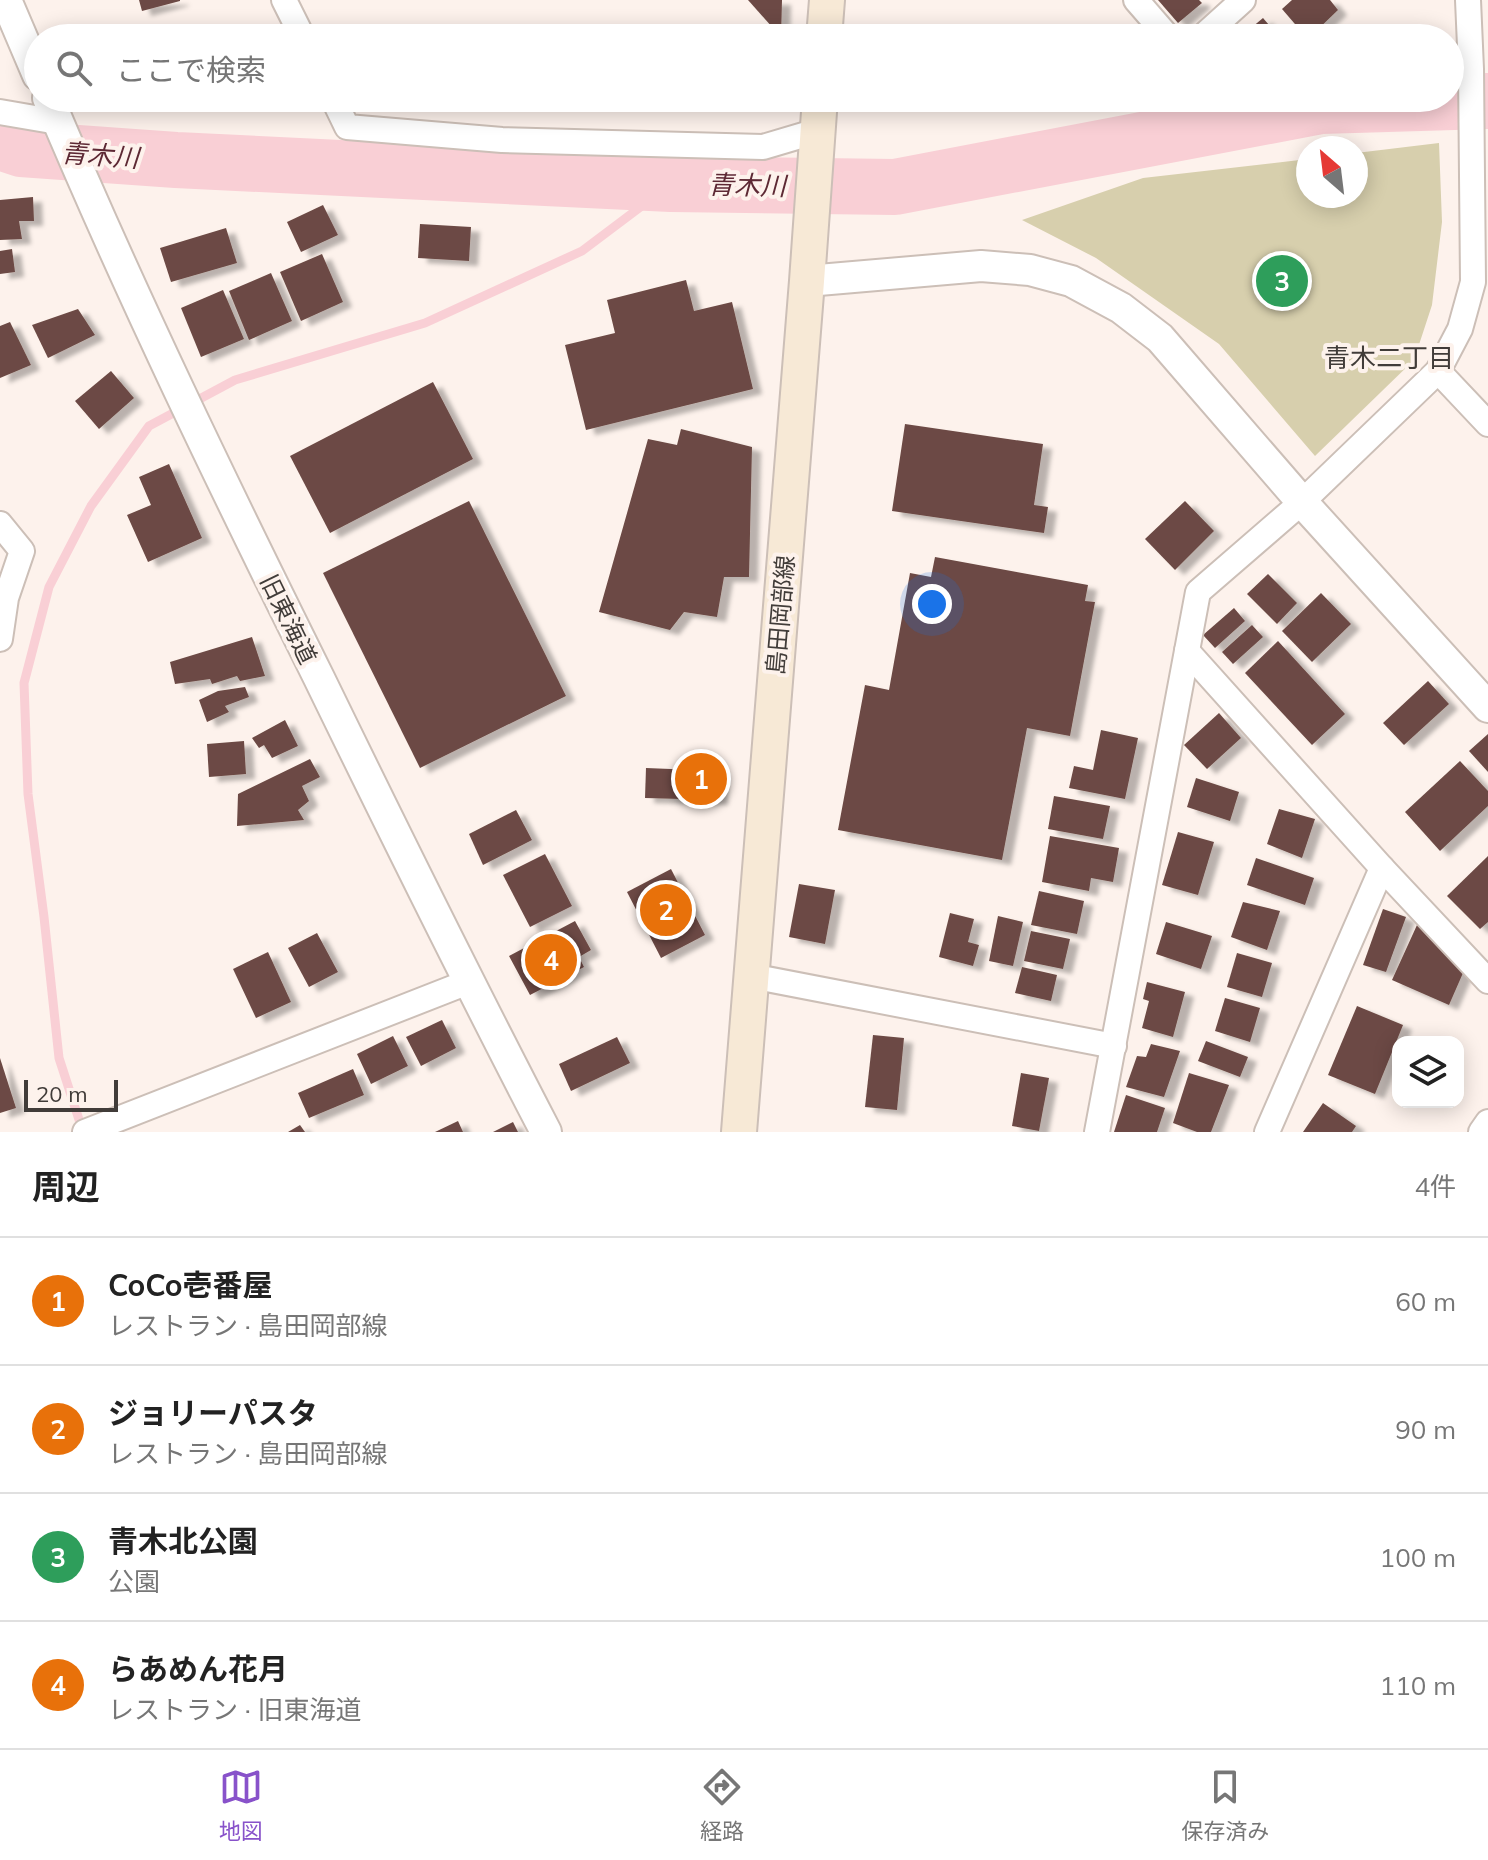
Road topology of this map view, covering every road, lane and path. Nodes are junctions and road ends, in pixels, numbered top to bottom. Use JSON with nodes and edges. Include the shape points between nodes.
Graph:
{"nodes":[{"id":1,"x":6,"y":0,"type":"edge"},
{"id":2,"x":284,"y":0,"type":"edge"},
{"id":3,"x":827,"y":0,"type":"edge"},
{"id":4,"x":1136,"y":0,"type":"edge"},
{"id":5,"x":1243,"y":0,"type":"edge"},
{"id":6,"x":1468,"y":0,"type":"edge"},
{"id":7,"x":296,"y":24,"type":"edge"},
{"id":8,"x":825,"y":24,"type":"edge"},
{"id":9,"x":1157,"y":24,"type":"edge"},
{"id":10,"x":1216,"y":24,"type":"edge"},
{"id":11,"x":1479,"y":32,"type":"edge"},
{"id":12,"x":24,"y":42,"type":"edge"},
{"id":13,"x":24,"y":111,"type":"edge"},
{"id":14,"x":0,"y":112,"type":"edge"},
{"id":15,"x":54,"y":112,"type":"edge"},
{"id":16,"x":340,"y":112,"type":"edge"},
{"id":17,"x":818,"y":123,"type":"edge"},
{"id":18,"x":807,"y":281,"type":"junction"},
{"id":19,"x":1438,"y":371,"type":"junction"},
{"id":20,"x":1488,"y":424,"type":"edge"},
{"id":21,"x":1302,"y":502,"type":"junction"},
{"id":22,"x":0,"y":524,"type":"edge"},
{"id":23,"x":3,"y":600,"type":"edge"},
{"id":24,"x":0,"y":639,"type":"edge"},
{"id":25,"x":1187,"y":651,"type":"junction"},
{"id":26,"x":1488,"y":707,"type":"edge"},
{"id":27,"x":1382,"y":868,"type":"junction"},
{"id":28,"x":751,"y":976,"type":"junction"},
{"id":29,"x":1488,"y":981,"type":"edge"},
{"id":30,"x":468,"y":982,"type":"junction"},
{"id":31,"x":1114,"y":1046,"type":"junction"},
{"id":32,"x":1488,"y":1122,"type":"edge"},
{"id":33,"x":85,"y":1132,"type":"edge"},
{"id":34,"x":546,"y":1132,"type":"edge"},
{"id":35,"x":739,"y":1132,"type":"edge"},
{"id":36,"x":1097,"y":1132,"type":"edge"},
{"id":37,"x":1267,"y":1132,"type":"edge"},
{"id":38,"x":1481,"y":1132,"type":"edge"}],
"edges":[{"from":1,"to":12,"type":"street"},
{"from":2,"to":7,"type":"street"},
{"from":3,"to":8,"type":"main road"},
{"from":4,"to":9,"type":"street"},
{"from":5,"to":10,"type":"street"},
{"from":6,"to":11,"type":"street"},
{"from":11,"to":19,"type":"street","via":[[1471,69],[1473,282],[1460,329]]},
{"from":13,"to":14,"type":"street"},
{"from":15,"to":30,"type":"street","name":"旧東海道","via":[[200,438]]},
{"from":16,"to":17,"type":"street","via":[[347,127],[502,140],[763,147]]},
{"from":17,"to":18,"type":"main road","name":"島田岡部線"},
{"from":18,"to":21,"type":"street","via":[[981,266],[1030,270],[1071,281],[1121,308],[1160,338]]},
{"from":18,"to":28,"type":"main road","name":"島田岡部線"},
{"from":19,"to":20,"type":"street"},
{"from":19,"to":21,"type":"street"},
{"from":21,"to":25,"type":"street","via":[[1198,592]]},
{"from":21,"to":26,"type":"street"},
{"from":22,"to":23,"type":"street","via":[[22,551]]},
{"from":23,"to":24,"type":"street"},
{"from":25,"to":27,"type":"street"},
{"from":25,"to":31,"type":"street"},
{"from":27,"to":29,"type":"street"},
{"from":27,"to":37,"type":"street"},
{"from":28,"to":31,"type":"street"},
{"from":28,"to":35,"type":"main road","name":"島田岡部線"},
{"from":30,"to":33,"type":"street"},
{"from":30,"to":34,"type":"street","name":"旧東海道"},
{"from":31,"to":36,"type":"street"},
{"from":32,"to":38,"type":"street"}]}
